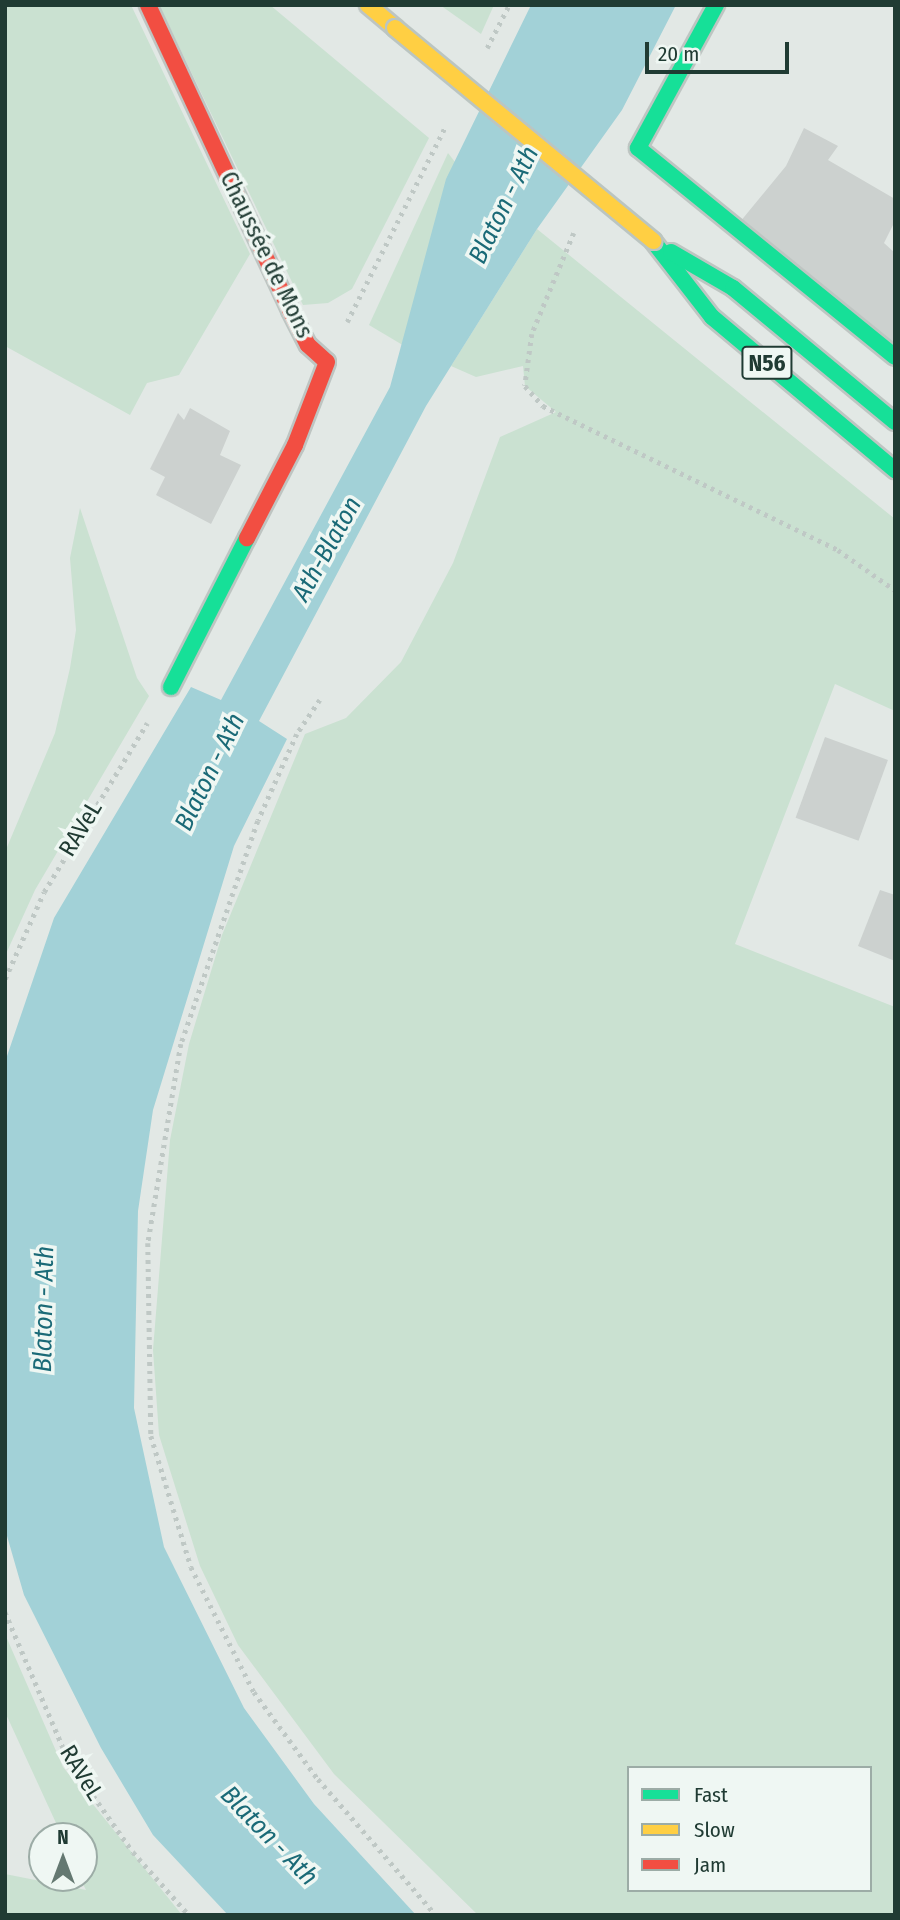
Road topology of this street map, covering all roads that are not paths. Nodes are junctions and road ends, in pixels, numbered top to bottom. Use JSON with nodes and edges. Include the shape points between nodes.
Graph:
{"nodes":[{"id":1,"x":148,"y":5,"type":"edge"},
{"id":2,"x":368,"y":5,"type":"edge"},
{"id":3,"x":716,"y":5,"type":"edge"},
{"id":4,"x":653,"y":241,"type":"junction"},
{"id":5,"x":895,"y":357,"type":"edge"},
{"id":6,"x":895,"y":422,"type":"edge"},
{"id":7,"x":895,"y":470,"type":"edge"},
{"id":8,"x":171,"y":687,"type":"road end"}],
"edges":[{"from":1,"to":8,"type":"street","name":"Chaussée de Mons","via":[[308,345],[327,362],[295,445]]},
{"from":2,"to":4,"type":"street","number":"N56","bridge":true},
{"from":3,"to":5,"type":"street","via":[[638,148]]},
{"from":4,"to":6,"type":"street","number":"N56","via":[[733,288]]},
{"from":4,"to":7,"type":"street","number":"N56","via":[[712,317]]}]}
